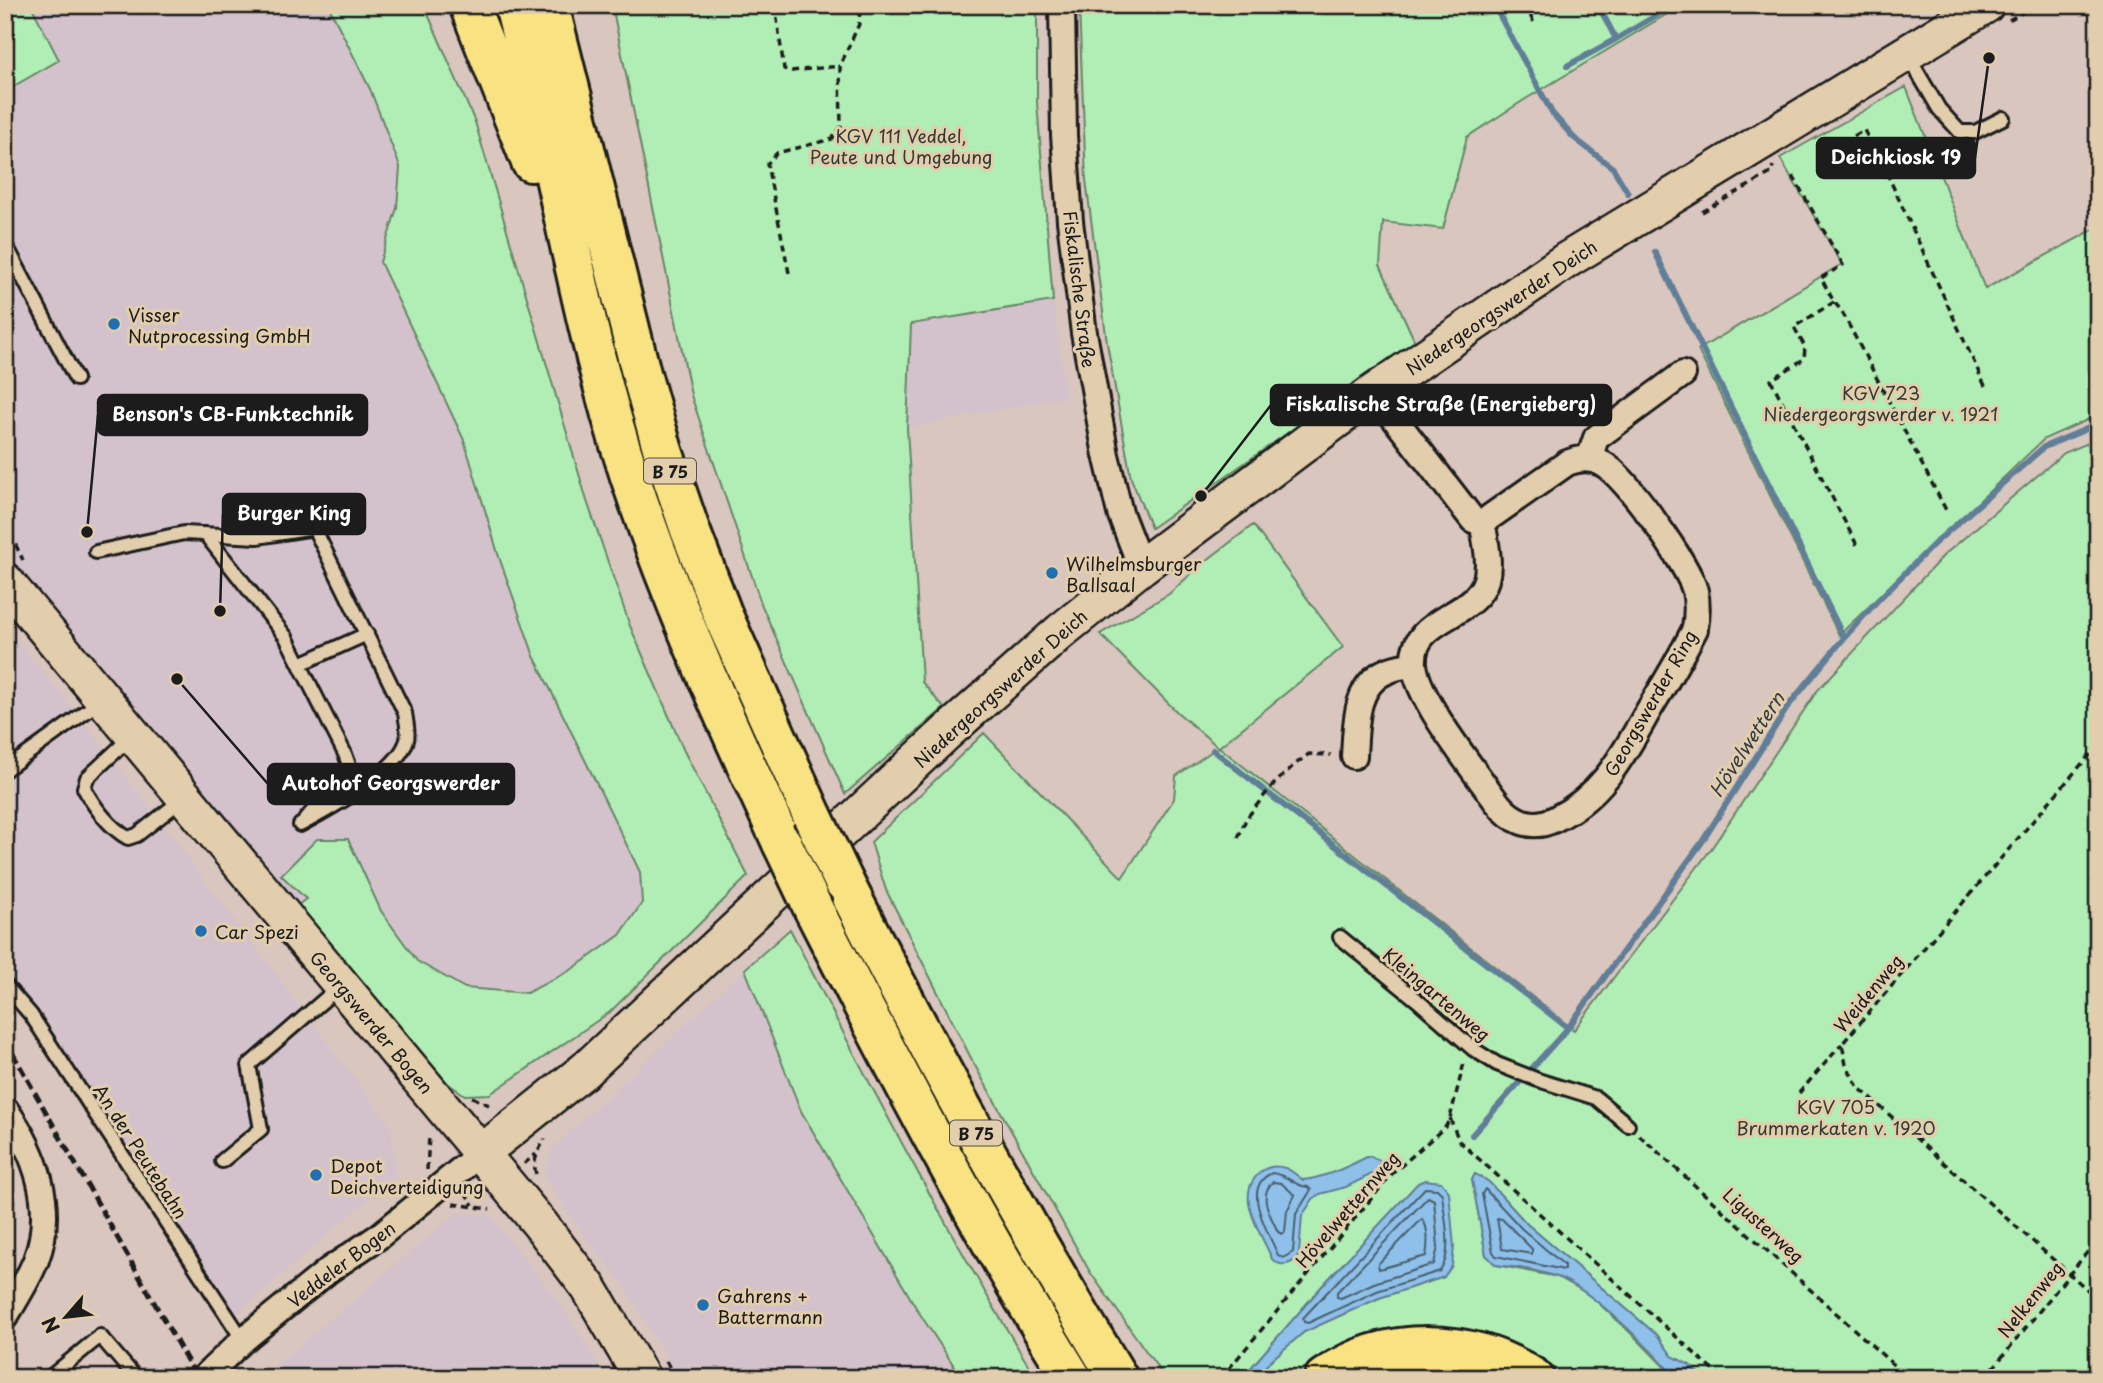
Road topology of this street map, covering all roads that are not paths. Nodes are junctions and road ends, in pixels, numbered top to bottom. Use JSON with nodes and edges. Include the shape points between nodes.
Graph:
{"nodes":[{"id":1,"x":469,"y":5,"type":"edge"},
{"id":2,"x":514,"y":5,"type":"edge"},
{"id":3,"x":549,"y":5,"type":"edge"},
{"id":4,"x":562,"y":5,"type":"edge"},
{"id":5,"x":1062,"y":5,"type":"edge"},
{"id":6,"x":1986,"y":5,"type":"edge"},
{"id":7,"x":1907,"y":54,"type":"junction"},
{"id":8,"x":575,"y":110,"type":"junction"},
{"id":9,"x":2003,"y":118,"type":"dead end"},
{"id":10,"x":5,"y":252,"type":"edge"},
{"id":11,"x":590,"y":337,"type":"junction"},
{"id":12,"x":1683,"y":374,"type":"dead end"},
{"id":13,"x":76,"y":379,"type":"dead end"},
{"id":14,"x":1374,"y":392,"type":"junction"},
{"id":15,"x":1589,"y":458,"type":"junction"},
{"id":16,"x":1482,"y":523,"type":"junction"},
{"id":17,"x":205,"y":534,"type":"junction"},
{"id":18,"x":96,"y":552,"type":"dead end"},
{"id":19,"x":1141,"y":567,"type":"junction"},
{"id":20,"x":5,"y":581,"type":"edge"},
{"id":21,"x":367,"y":634,"type":"junction"},
{"id":22,"x":300,"y":664,"type":"junction"},
{"id":23,"x":1414,"y":664,"type":"junction"},
{"id":24,"x":103,"y":699,"type":"junction"},
{"id":25,"x":133,"y":736,"type":"junction"},
{"id":26,"x":1354,"y":756,"type":"road end"},
{"id":27,"x":5,"y":770,"type":"edge"},
{"id":28,"x":184,"y":798,"type":"junction"},
{"id":29,"x":1339,"y":937,"type":"dead end"},
{"id":30,"x":5,"y":985,"type":"edge"},
{"id":31,"x":342,"y":985,"type":"junction"},
{"id":32,"x":5,"y":1109,"type":"edge"},
{"id":33,"x":1628,"y":1125,"type":"road end"},
{"id":34,"x":481,"y":1153,"type":"junction"},
{"id":35,"x":222,"y":1161,"type":"dead end"},
{"id":36,"x":5,"y":1317,"type":"edge"},
{"id":37,"x":243,"y":1340,"type":"junction"},
{"id":38,"x":49,"y":1378,"type":"edge"},
{"id":39,"x":136,"y":1378,"type":"edge"},
{"id":40,"x":203,"y":1378,"type":"edge"},
{"id":41,"x":642,"y":1378,"type":"edge"},
{"id":42,"x":1072,"y":1378,"type":"edge"},
{"id":43,"x":1118,"y":1378,"type":"edge"},
{"id":44,"x":1324,"y":1378,"type":"edge"},
{"id":45,"x":1400,"y":1378,"type":"edge"},
{"id":46,"x":1458,"y":1378,"type":"edge"},
{"id":47,"x":1534,"y":1378,"type":"edge"}],
"edges":[{"from":1,"to":11,"type":"highway","number":"B 75","via":[[522,136]]},
{"from":2,"to":11,"type":"highway","number":"B 75"},
{"from":3,"to":8,"type":"highway"},
{"from":4,"to":8,"type":"highway"},
{"from":5,"to":19,"type":"street","name":"Fiskalische Straße","via":[[1070,221],[1084,333],[1120,513]]},
{"from":6,"to":7,"type":"street","name":"Niedergeorgswerder Deich"},
{"from":7,"to":9,"type":"lane","via":[[1939,109],[1960,132],[1975,132]]},
{"from":7,"to":14,"type":"street","name":"Niedergeorgswerder Deich","via":[[1567,260]]},
{"from":8,"to":43,"type":"highway","number":"B 75","bridge":true,"via":[[667,464],[724,618],[812,816],[930,1050]]},
{"from":10,"to":13,"type":"lane","via":[[9,251]]},
{"from":11,"to":42,"type":"highway","number":"B 75","bridge":true,"via":[[619,442],[677,609],[782,844],[900,1078]]},
{"from":12,"to":15,"type":"street","via":[[1596,438]]},
{"from":14,"to":16,"type":"street"},
{"from":14,"to":19,"type":"street","name":"Niedergeorgswerder Deich"},
{"from":15,"to":16,"type":"street","via":[[1567,463]]},
{"from":15,"to":23,"type":"street","name":"Georgswerder Ring","via":[[1611,469],[1639,500],[1685,569],[1695,589],[1697,611],[1695,629],[1684,650],[1607,779],[1545,824],[1528,825],[1511,817],[1427,699]]},
{"from":16,"to":23,"type":"street","via":[[1488,563],[1483,587],[1470,603],[1425,631],[1415,645]]},
{"from":17,"to":18,"type":"lane","via":[[184,533]]},
{"from":17,"to":21,"type":"lane","via":[[257,537],[314,528]]},
{"from":17,"to":22,"type":"lane","via":[[286,636]]},
{"from":19,"to":34,"type":"street","name":"Niedergeorgswerder Deich","via":[[946,733],[585,1070]]},
{"from":20,"to":24,"type":"street","name":"Georgswerder Bogen"},
{"from":21,"to":22,"type":"lane"},
{"from":21,"to":22,"type":"lane","via":[[405,713],[408,738],[390,765],[343,801],[300,825],[349,765]]},
{"from":23,"to":26,"type":"street","via":[[1384,671],[1369,685],[1359,704]]},
{"from":24,"to":25,"type":"street","name":"Georgswerder Bogen"},
{"from":24,"to":27,"type":"lane"},
{"from":25,"to":28,"type":"street","name":"Georgswerder Bogen"},
{"from":25,"to":28,"type":"lane","via":[[87,778],[84,789],[90,800],[128,838]]},
{"from":28,"to":31,"type":"street","name":"Georgswerder Bogen"},
{"from":29,"to":33,"type":"lane","name":"Kleingartenweg","via":[[1497,1064],[1596,1098]]},
{"from":30,"to":37,"type":"lane","name":"An der Peutebahn","via":[[31,1015]]},
{"from":31,"to":34,"type":"street","name":"Georgswerder Bogen"},
{"from":31,"to":35,"type":"lane","via":[[249,1065],[261,1129]]},
{"from":32,"to":36,"type":"street","via":[[37,1170],[44,1219],[36,1261]]},
{"from":34,"to":37,"type":"street","name":"Veddeler Bogen"},
{"from":34,"to":41,"type":"street","name":"Georgswerder Bogen","via":[[589,1288]]},
{"from":37,"to":40,"type":"street","name":"Veddeler Bogen"},
{"from":38,"to":39,"type":"lane","via":[[100,1336]]},
{"from":44,"to":47,"type":"highway","via":[[1361,1358],[1424,1345],[1481,1353]]},
{"from":45,"to":46,"type":"highway"}]}
